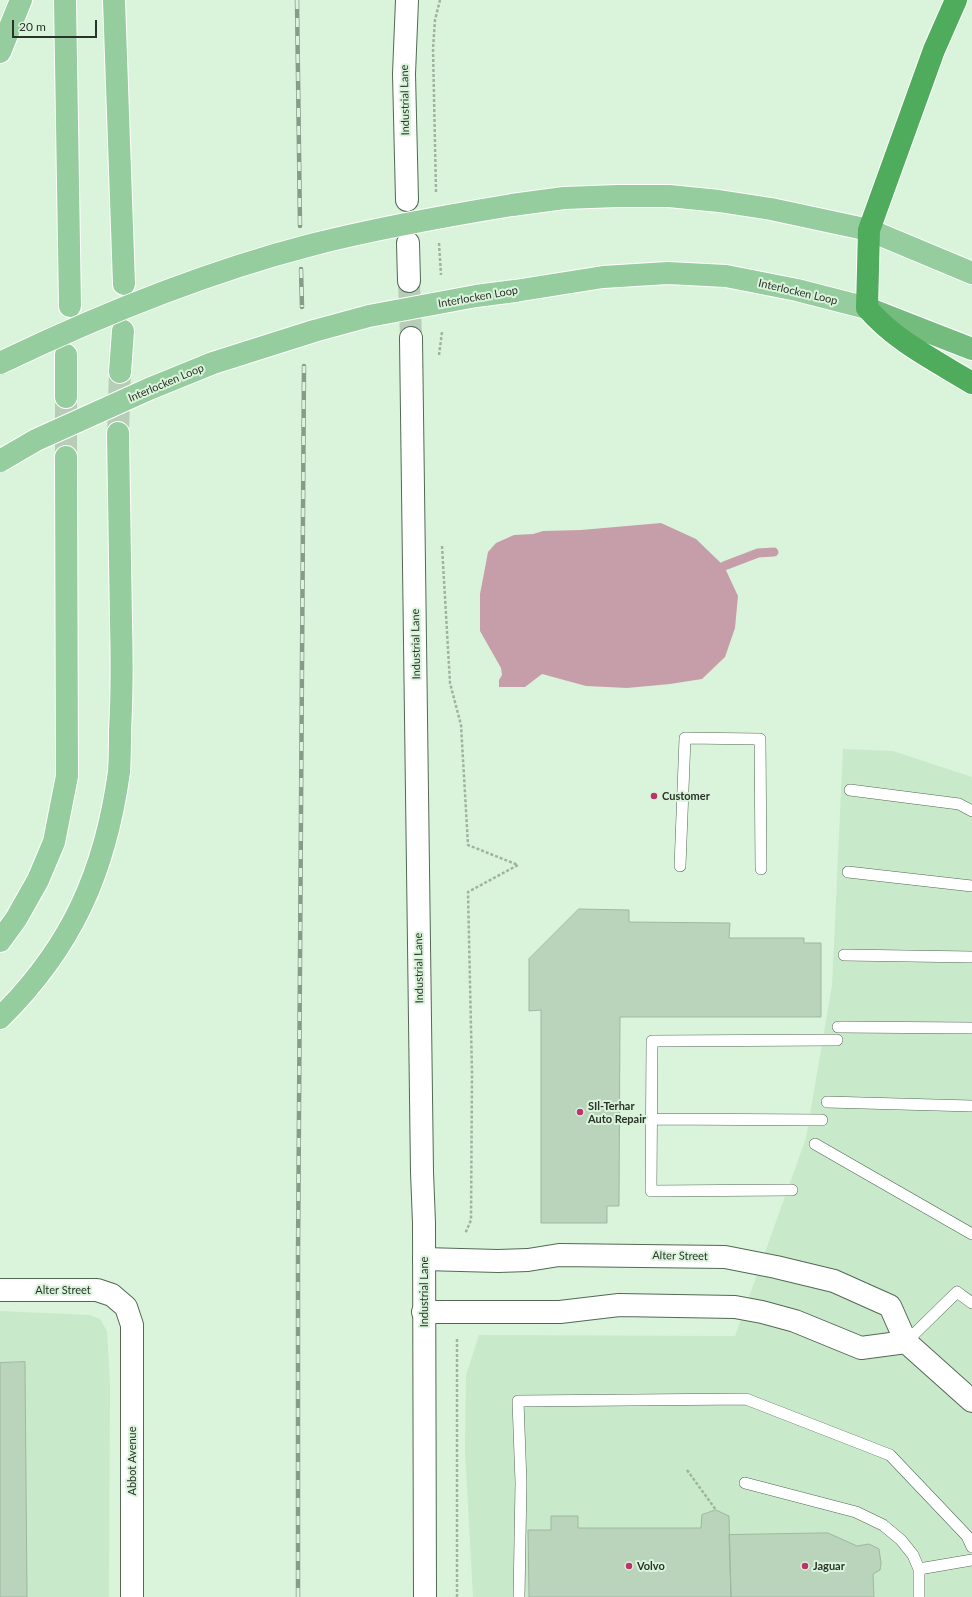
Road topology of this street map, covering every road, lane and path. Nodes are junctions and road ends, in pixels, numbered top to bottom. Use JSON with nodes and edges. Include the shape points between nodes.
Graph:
{"nodes":[{"id":1,"x":21,"y":0,"type":"edge"},
{"id":2,"x":65,"y":0,"type":"edge"},
{"id":3,"x":114,"y":0,"type":"edge"},
{"id":4,"x":407,"y":0,"type":"edge"},
{"id":5,"x":440,"y":0,"type":"edge"},
{"id":6,"x":956,"y":0,"type":"edge"},
{"id":7,"x":0,"y":52,"type":"edge"},
{"id":8,"x":436,"y":194,"type":"dead end"},
{"id":9,"x":407,"y":200,"type":"dead end"},
{"id":10,"x":869,"y":230,"type":"junction"},
{"id":11,"x":438,"y":236,"type":"dead end"},
{"id":12,"x":408,"y":243,"type":"dead end"},
{"id":13,"x":972,"y":273,"type":"edge"},
{"id":14,"x":441,"y":275,"type":"dead end"},
{"id":15,"x":409,"y":282,"type":"tunnel mouth"},
{"id":16,"x":124,"y":284,"type":"dead end"},
{"id":17,"x":70,"y":306,"type":"dead end"},
{"id":18,"x":867,"y":308,"type":"junction"},
{"id":19,"x":122,"y":331,"type":"dead end"},
{"id":20,"x":442,"y":332,"type":"dead end"},
{"id":21,"x":411,"y":338,"type":"tunnel mouth"},
{"id":22,"x":972,"y":349,"type":"edge"},
{"id":23,"x":66,"y":355,"type":"dead end"},
{"id":24,"x":438,"y":361,"type":"dead end"},
{"id":25,"x":0,"y":363,"type":"edge"},
{"id":26,"x":120,"y":372,"type":"tunnel mouth"},
{"id":27,"x":972,"y":383,"type":"edge"},
{"id":28,"x":66,"y":398,"type":"tunnel mouth"},
{"id":29,"x":118,"y":433,"type":"tunnel mouth"},
{"id":30,"x":66,"y":457,"type":"tunnel mouth"},
{"id":31,"x":0,"y":460,"type":"edge"},
{"id":32,"x":441,"y":542,"type":"dead end"},
{"id":33,"x":850,"y":790,"type":"dead end"},
{"id":34,"x":972,"y":811,"type":"edge"},
{"id":35,"x":680,"y":866,"type":"dead end"},
{"id":36,"x":761,"y":869,"type":"dead end"},
{"id":37,"x":848,"y":872,"type":"dead end"},
{"id":38,"x":972,"y":886,"type":"edge"},
{"id":39,"x":0,"y":941,"type":"edge"},
{"id":40,"x":844,"y":955,"type":"dead end"},
{"id":41,"x":972,"y":956,"type":"edge"},
{"id":42,"x":0,"y":1018,"type":"edge"},
{"id":43,"x":838,"y":1027,"type":"dead end"},
{"id":44,"x":972,"y":1028,"type":"edge"},
{"id":45,"x":837,"y":1040,"type":"dead end"},
{"id":46,"x":827,"y":1102,"type":"dead end"},
{"id":47,"x":972,"y":1106,"type":"edge"},
{"id":48,"x":652,"y":1119,"type":"junction"},
{"id":49,"x":822,"y":1120,"type":"dead end"},
{"id":50,"x":815,"y":1144,"type":"dead end"},
{"id":51,"x":792,"y":1190,"type":"dead end"},
{"id":52,"x":972,"y":1234,"type":"edge"},
{"id":53,"x":424,"y":1259,"type":"junction"},
{"id":54,"x":457,"y":1260,"type":"junction"},
{"id":55,"x":0,"y":1290,"type":"edge"},
{"id":56,"x":972,"y":1304,"type":"edge"},
{"id":57,"x":423,"y":1312,"type":"junction"},
{"id":58,"x":456,"y":1312,"type":"junction"},
{"id":59,"x":132,"y":1325,"type":"joint"},
{"id":60,"x":906,"y":1342,"type":"junction"},
{"id":61,"x":972,"y":1401,"type":"edge"},
{"id":62,"x":687,"y":1470,"type":"dead end"},
{"id":63,"x":745,"y":1483,"type":"dead end"},
{"id":64,"x":716,"y":1510,"type":"dead end"},
{"id":65,"x":972,"y":1547,"type":"edge"},
{"id":66,"x":972,"y":1560,"type":"edge"},
{"id":67,"x":919,"y":1570,"type":"junction"},
{"id":68,"x":132,"y":1597,"type":"edge"},
{"id":69,"x":425,"y":1597,"type":"edge"},
{"id":70,"x":457,"y":1597,"type":"edge"},
{"id":71,"x":519,"y":1597,"type":"edge"},
{"id":72,"x":919,"y":1597,"type":"edge"}],
"edges":[{"from":1,"to":7,"type":"main road"},
{"from":2,"to":17,"type":"main road"},
{"from":3,"to":16,"type":"main road"},
{"from":4,"to":9,"type":"street","name":"Industrial Lane","via":[[404,74]]},
{"from":5,"to":8,"type":"path","via":[[435,20],[433,49]]},
{"from":6,"to":10,"type":"highway","via":[[934,50]]},
{"from":10,"to":13,"type":"main road"},
{"from":10,"to":18,"type":"highway"},
{"from":10,"to":25,"type":"main road","bridge":true,"via":[[771,208],[669,196],[564,198],[512,205],[361,233],[262,260],[118,310]]},
{"from":11,"to":14,"type":"path"},
{"from":12,"to":15,"type":"street"},
{"from":18,"to":22,"type":"highway","name":"Interlocken Loop"},
{"from":18,"to":27,"type":"highway","via":[[881,324]]},
{"from":18,"to":31,"type":"main road","name":"Interlocken Loop","bridge":true,"via":[[797,290],[726,276],[668,273],[603,277],[476,296],[369,316],[213,363],[36,440]]},
{"from":19,"to":26,"type":"main road"},
{"from":20,"to":24,"type":"path"},
{"from":21,"to":53,"type":"street","name":"Industrial Lane"},
{"from":23,"to":28,"type":"main road"},
{"from":29,"to":42,"type":"main road","via":[[122,685],[119,770],[113,807],[90,887],[72,925],[50,962],[20,999]]},
{"from":30,"to":39,"type":"main road","via":[[67,776],[54,842],[38,880]]},
{"from":32,"to":54,"type":"path","via":[[450,683],[461,725],[468,845],[518,865],[468,892],[472,1073],[471,1220]]},
{"from":33,"to":34,"type":"lane","via":[[959,804]]},
{"from":35,"to":36,"type":"lane","via":[[684,738],[760,739]]},
{"from":37,"to":38,"type":"lane"},
{"from":40,"to":41,"type":"lane"},
{"from":43,"to":44,"type":"lane"},
{"from":45,"to":48,"type":"lane","via":[[652,1041]]},
{"from":46,"to":47,"type":"lane"},
{"from":48,"to":49,"type":"lane"},
{"from":48,"to":51,"type":"lane","via":[[651,1192]]},
{"from":50,"to":52,"type":"lane"},
{"from":53,"to":54,"type":"street","name":"Alter Street"},
{"from":53,"to":57,"type":"street","name":"Industrial Lane"},
{"from":54,"to":60,"type":"street","name":"Alter Street","via":[[528,1260],[559,1255],[725,1257],[834,1281],[890,1306]]},
{"from":55,"to":59,"type":"street","name":"Alter Street","via":[[97,1290],[112,1295],[126,1307]]},
{"from":56,"to":60,"type":"lane","via":[[957,1292]]},
{"from":57,"to":58,"type":"street"},
{"from":57,"to":69,"type":"street","name":"Industrial Lane"},
{"from":58,"to":60,"type":"street","via":[[560,1312],[619,1305],[735,1307],[795,1321],[861,1348]]},
{"from":58,"to":70,"type":"path"},
{"from":59,"to":68,"type":"street","name":"Abbot Avenue"},
{"from":60,"to":61,"type":"street","name":"Alter Street"},
{"from":62,"to":64,"type":"path"},
{"from":63,"to":67,"type":"lane","via":[[856,1512],[883,1525],[901,1540],[913,1555]]},
{"from":65,"to":71,"type":"lane","via":[[968,1536],[890,1455],[746,1399],[518,1401],[521,1483]]},
{"from":66,"to":67,"type":"lane"},
{"from":67,"to":72,"type":"lane"}]}
